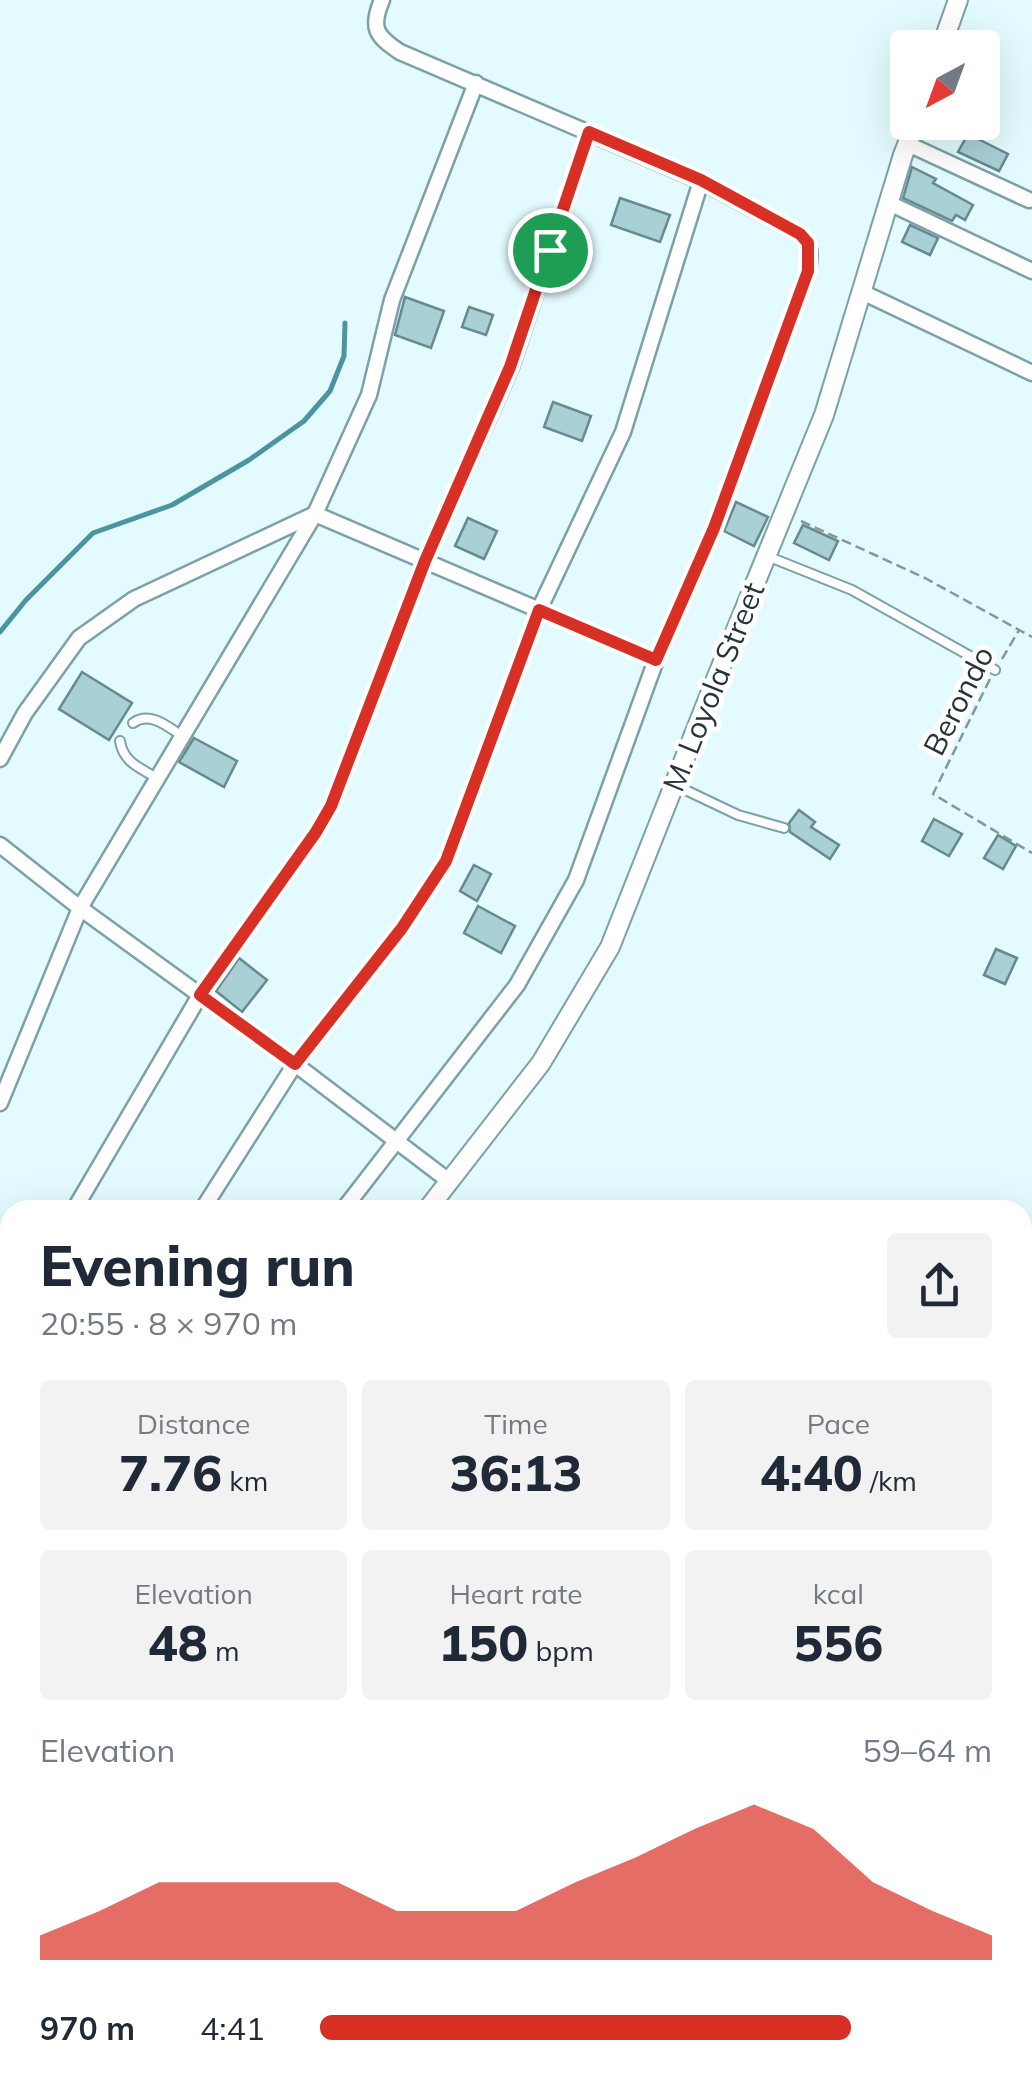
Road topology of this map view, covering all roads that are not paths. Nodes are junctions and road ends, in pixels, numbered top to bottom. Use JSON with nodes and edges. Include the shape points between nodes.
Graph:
{"nodes":[{"id":1,"x":382,"y":0,"type":"edge"},
{"id":2,"x":958,"y":0,"type":"edge"},
{"id":3,"x":948,"y":30,"type":"edge"},
{"id":4,"x":476,"y":83,"type":"junction"},
{"id":5,"x":589,"y":132,"type":"junction"},
{"id":6,"x":909,"y":140,"type":"edge"},
{"id":7,"x":908,"y":144,"type":"junction"},
{"id":8,"x":701,"y":180,"type":"junction"},
{"id":9,"x":1028,"y":200,"type":"dead end"},
{"id":10,"x":889,"y":203,"type":"junction"},
{"id":11,"x":1032,"y":271,"type":"edge"},
{"id":12,"x":862,"y":292,"type":"junction"},
{"id":13,"x":1032,"y":373,"type":"edge"},
{"id":14,"x":315,"y":514,"type":"junction"},
{"id":15,"x":767,"y":556,"type":"junction"},
{"id":16,"x":425,"y":561,"type":"junction"},
{"id":17,"x":539,"y":610,"type":"junction"},
{"id":18,"x":656,"y":660,"type":"junction"},
{"id":19,"x":995,"y":670,"type":"road end"},
{"id":20,"x":133,"y":723,"type":"dead end"},
{"id":21,"x":182,"y":736,"type":"junction"},
{"id":22,"x":120,"y":741,"type":"dead end"},
{"id":23,"x":0,"y":759,"type":"edge"},
{"id":24,"x":157,"y":778,"type":"junction"},
{"id":25,"x":675,"y":785,"type":"junction"},
{"id":26,"x":784,"y":828,"type":"dead end"},
{"id":27,"x":0,"y":845,"type":"edge"},
{"id":28,"x":80,"y":908,"type":"junction"},
{"id":29,"x":200,"y":995,"type":"junction"},
{"id":30,"x":295,"y":1064,"type":"junction"},
{"id":31,"x":0,"y":1103,"type":"edge"},
{"id":32,"x":396,"y":1142,"type":"junction"},
{"id":33,"x":441,"y":1175,"type":"dead end"},
{"id":34,"x":80,"y":1200,"type":"edge"},
{"id":35,"x":208,"y":1200,"type":"edge"},
{"id":36,"x":351,"y":1200,"type":"edge"},
{"id":37,"x":435,"y":1200,"type":"edge"}],
"edges":[{"from":1,"to":4,"type":"street","via":[[376,31],[386,42]]},
{"from":2,"to":3,"type":"street"},
{"from":4,"to":5,"type":"street"},
{"from":4,"to":14,"type":"street","via":[[392,300],[369,395]]},
{"from":5,"to":8,"type":"street"},
{"from":5,"to":16,"type":"street","via":[[510,367]]},
{"from":6,"to":7,"type":"street","name":"M. Loyola Street"},
{"from":7,"to":9,"type":"street"},
{"from":7,"to":10,"type":"street","name":"M. Loyola Street"},
{"from":8,"to":17,"type":"street","via":[[623,432]]},
{"from":8,"to":18,"type":"street","via":[[800,234],[810,255],[714,528]]},
{"from":10,"to":11,"type":"street"},
{"from":10,"to":12,"type":"street","name":"M. Loyola Street"},
{"from":12,"to":13,"type":"street"},
{"from":12,"to":15,"type":"street","name":"M. Loyola Street","via":[[824,416]]},
{"from":14,"to":16,"type":"street"},
{"from":14,"to":21,"type":"street"},
{"from":14,"to":23,"type":"street","via":[[134,599],[79,638]]},
{"from":15,"to":19,"type":"lane","via":[[852,590]]},
{"from":15,"to":25,"type":"street","name":"M. Loyola Street"},
{"from":16,"to":17,"type":"street"},
{"from":16,"to":29,"type":"street","via":[[331,806]]},
{"from":17,"to":18,"type":"street"},
{"from":17,"to":30,"type":"street","via":[[446,861]]},
{"from":18,"to":32,"type":"street","via":[[576,880],[517,985]]},
{"from":20,"to":21,"type":"lane","via":[[148,718]]},
{"from":21,"to":24,"type":"street"},
{"from":22,"to":24,"type":"lane","via":[[132,763]]},
{"from":24,"to":28,"type":"street"},
{"from":25,"to":26,"type":"lane"},
{"from":25,"to":37,"type":"street","name":"M. Loyola Street","via":[[610,947],[542,1063]]},
{"from":27,"to":28,"type":"street"},
{"from":28,"to":29,"type":"street"},
{"from":28,"to":31,"type":"street"},
{"from":29,"to":30,"type":"street"},
{"from":29,"to":34,"type":"street"},
{"from":30,"to":32,"type":"street"},
{"from":30,"to":35,"type":"street"},
{"from":32,"to":33,"type":"street"},
{"from":32,"to":36,"type":"street"}]}
